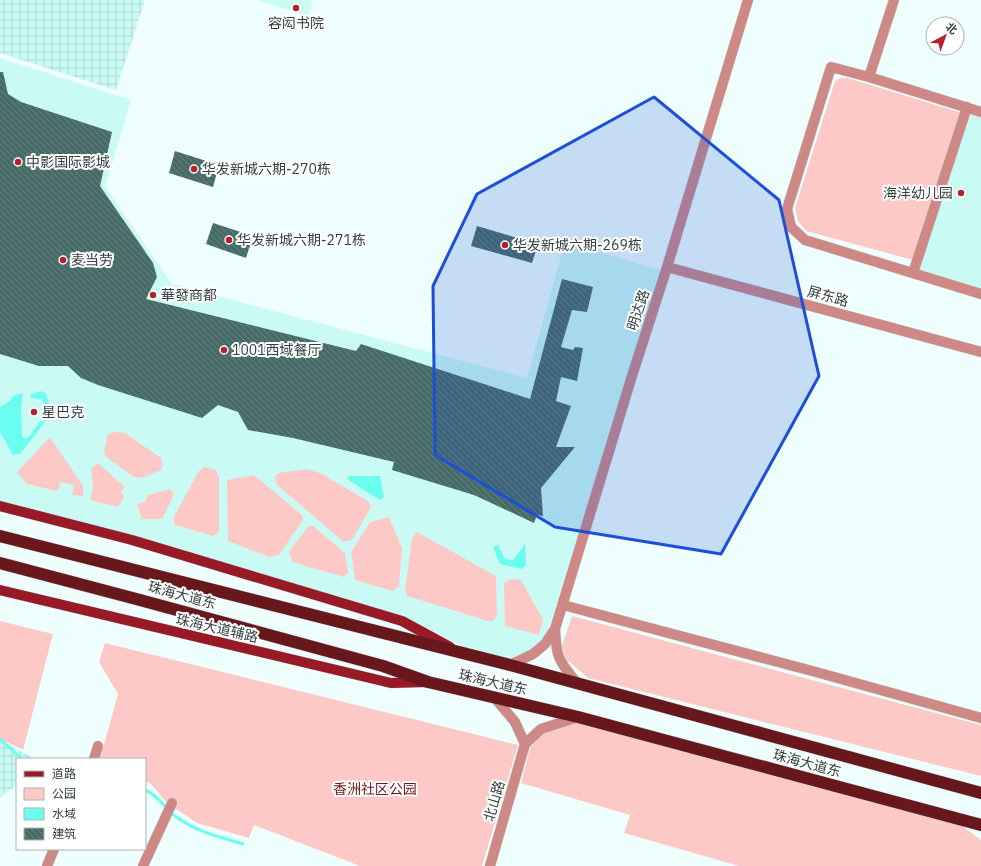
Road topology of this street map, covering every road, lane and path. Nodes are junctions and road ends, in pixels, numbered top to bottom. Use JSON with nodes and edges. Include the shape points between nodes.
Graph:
{"nodes":[{"id":1,"x":748,"y":0,"type":"edge"},
{"id":2,"x":894,"y":0,"type":"edge"},
{"id":3,"x":869,"y":77,"type":"junction"},
{"id":4,"x":967,"y":107,"type":"junction"},
{"id":5,"x":981,"y":112,"type":"edge"},
{"id":6,"x":667,"y":267,"type":"junction"},
{"id":7,"x":913,"y":273,"type":"junction"},
{"id":8,"x":981,"y":294,"type":"edge"},
{"id":9,"x":981,"y":352,"type":"edge"},
{"id":10,"x":0,"y":506,"type":"edge"},
{"id":11,"x":0,"y":536,"type":"edge"},
{"id":12,"x":0,"y":563,"type":"edge"},
{"id":13,"x":0,"y":590,"type":"edge"},
{"id":14,"x":562,"y":605,"type":"junction"},
{"id":15,"x":554,"y":629,"type":"junction"},
{"id":16,"x":460,"y":652,"type":"junction"},
{"id":17,"x":510,"y":665,"type":"junction"},
{"id":18,"x":428,"y":682,"type":"junction"},
{"id":19,"x":576,"y":682,"type":"junction"},
{"id":20,"x":494,"y":697,"type":"junction"},
{"id":21,"x":578,"y":717,"type":"junction"},
{"id":22,"x":981,"y":718,"type":"edge"},
{"id":23,"x":525,"y":744,"type":"junction"},
{"id":24,"x":98,"y":746,"type":"dead end"},
{"id":25,"x":94,"y":758,"type":"edge"},
{"id":26,"x":981,"y":788,"type":"edge"},
{"id":27,"x":966,"y":790,"type":"junction"},
{"id":28,"x":981,"y":793,"type":"edge"},
{"id":29,"x":170,"y":808,"type":"dead end"},
{"id":30,"x":956,"y":818,"type":"junction"},
{"id":31,"x":981,"y":825,"type":"edge"},
{"id":32,"x":981,"y":834,"type":"edge"},
{"id":33,"x":54,"y":850,"type":"edge"},
{"id":34,"x":47,"y":866,"type":"edge"},
{"id":35,"x":143,"y":866,"type":"edge"},
{"id":36,"x":490,"y":866,"type":"edge"}],
"edges":[{"from":1,"to":6,"type":"street","name":"明达路"},
{"from":2,"to":3,"type":"street"},
{"from":3,"to":4,"type":"street"},
{"from":3,"to":7,"type":"street","via":[[831,68],[787,209],[791,227],[805,240]]},
{"from":4,"to":5,"type":"street"},
{"from":4,"to":7,"type":"street"},
{"from":6,"to":9,"type":"street","name":"屏东路"},
{"from":6,"to":14,"type":"street","name":"明达路"},
{"from":7,"to":8,"type":"street"},
{"from":10,"to":16,"type":"main road","via":[[132,540],[402,621]]},
{"from":11,"to":16,"type":"highway","name":"珠海大道东"},
{"from":12,"to":18,"type":"highway","name":"珠海大道东","via":[[384,666]]},
{"from":13,"to":18,"type":"main road","name":"珠海大道辅路","via":[[391,683]]},
{"from":14,"to":15,"type":"street","name":"明达路"},
{"from":14,"to":22,"type":"street"},
{"from":15,"to":17,"type":"street","name":"明达路","via":[[545,644],[533,654]]},
{"from":15,"to":19,"type":"street","name":"明达路","via":[[556,649],[562,665]]},
{"from":16,"to":17,"type":"highway","name":"珠海大道东"},
{"from":17,"to":19,"type":"highway","name":"珠海大道东"},
{"from":18,"to":20,"type":"highway","name":"珠海大道东"},
{"from":19,"to":27,"type":"highway","name":"珠海大道东"},
{"from":20,"to":21,"type":"highway","name":"珠海大道东"},
{"from":20,"to":23,"type":"street","via":[[515,722]]},
{"from":21,"to":23,"type":"street","via":[[541,729]]},
{"from":21,"to":30,"type":"highway","name":"珠海大道东"},
{"from":23,"to":36,"type":"street","name":"北山路"},
{"from":24,"to":25,"type":"street"},
{"from":26,"to":27,"type":"highway"},
{"from":27,"to":28,"type":"highway","name":"珠海大道东"},
{"from":29,"to":35,"type":"street"},
{"from":30,"to":31,"type":"highway","name":"珠海大道东"},
{"from":30,"to":32,"type":"highway"},
{"from":33,"to":34,"type":"street"}]}
